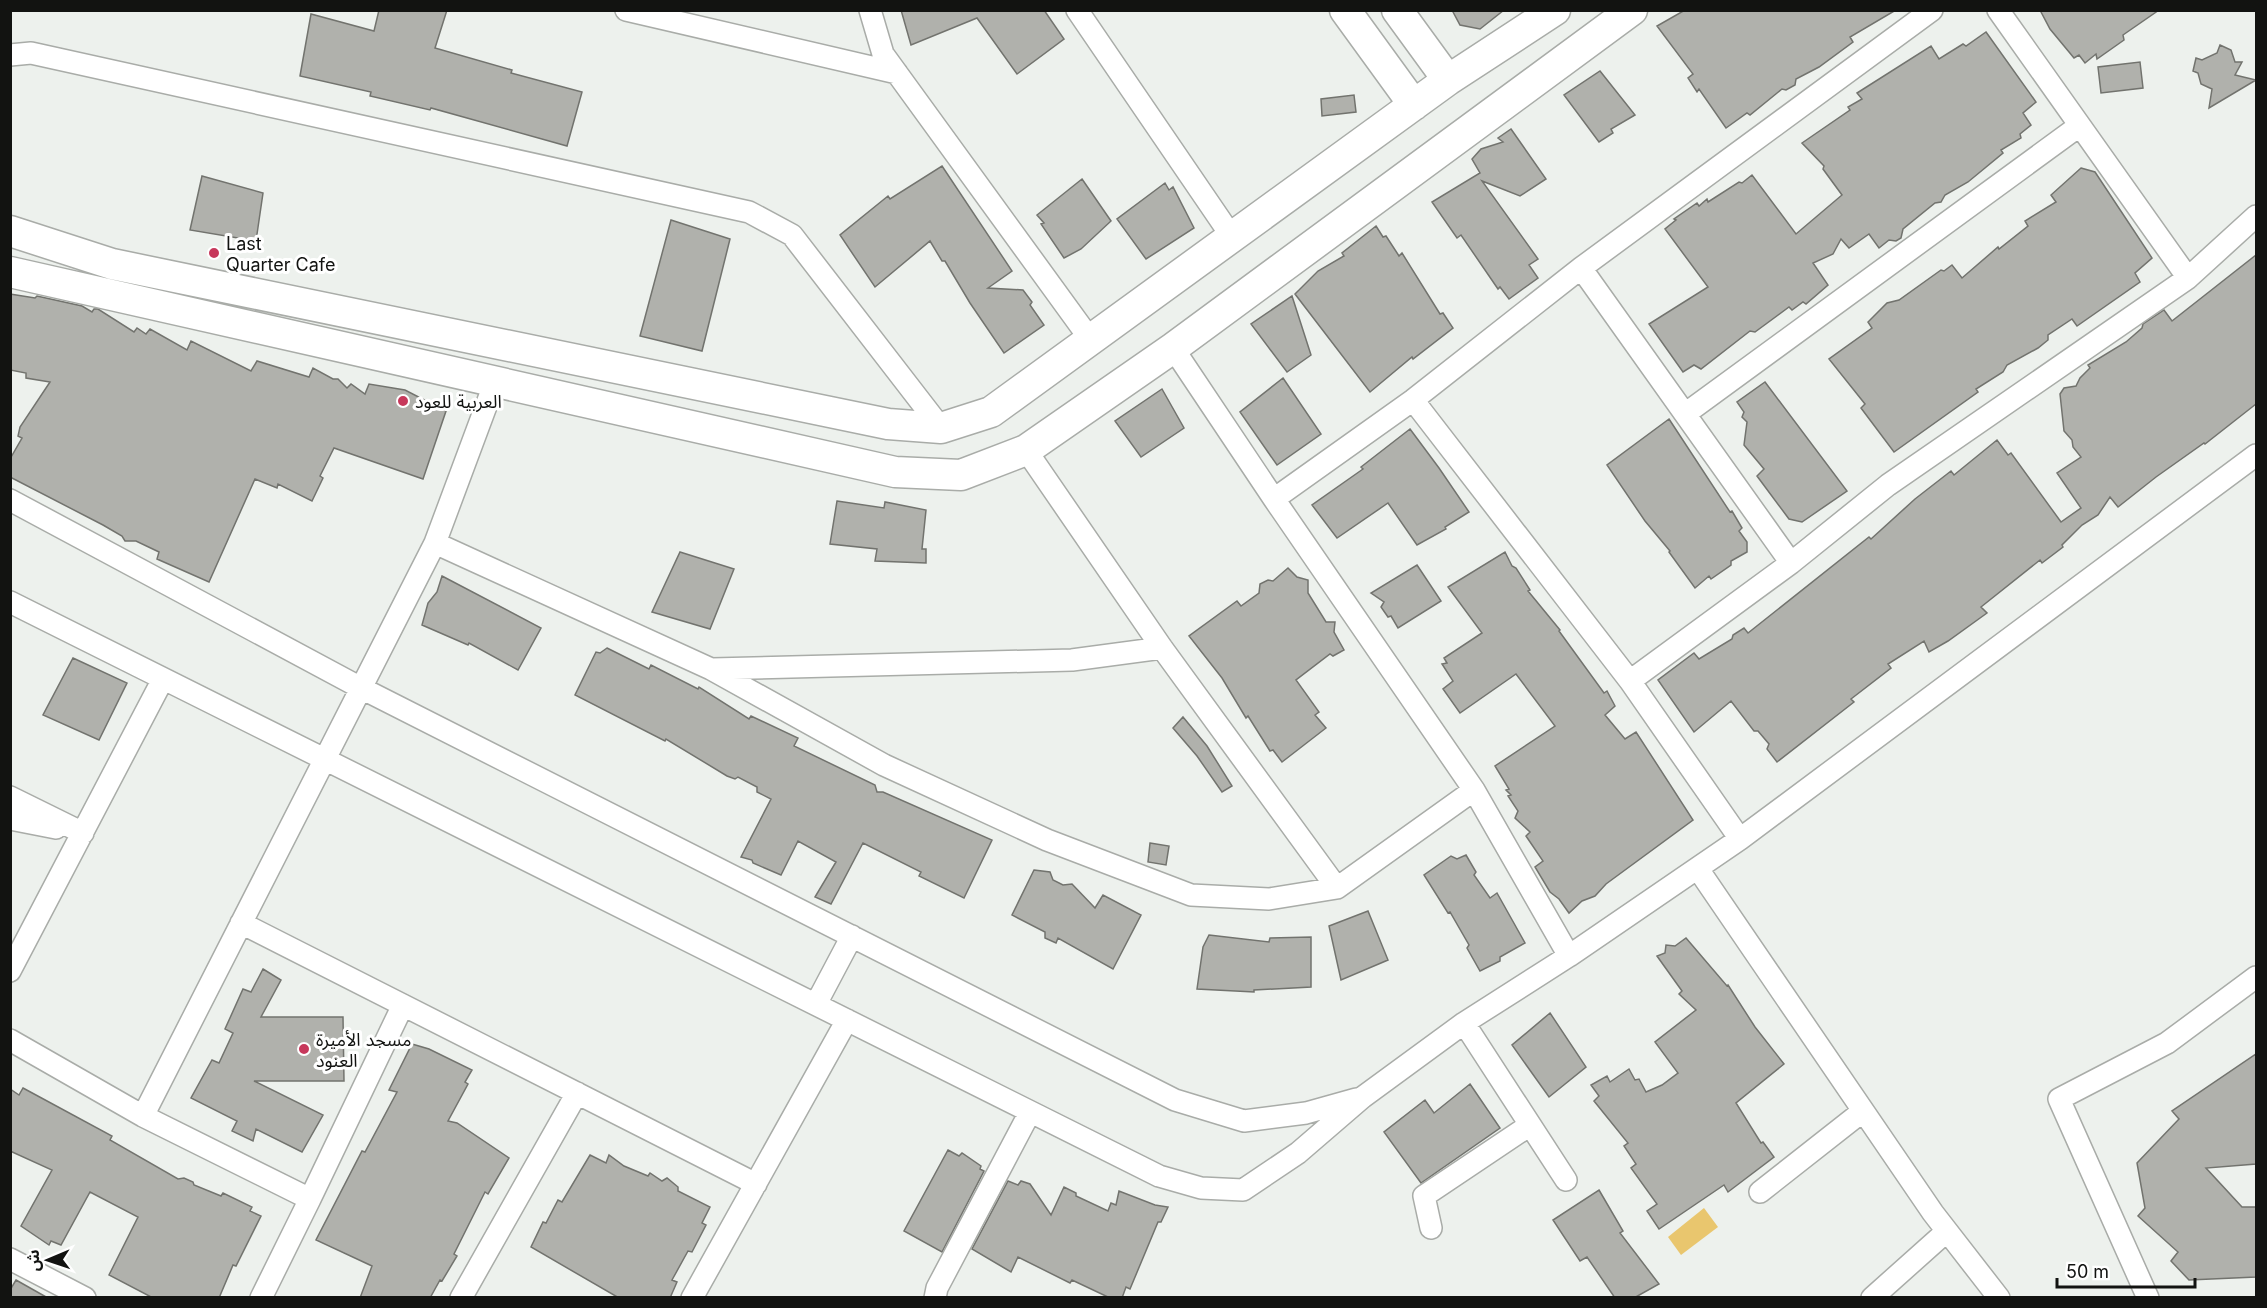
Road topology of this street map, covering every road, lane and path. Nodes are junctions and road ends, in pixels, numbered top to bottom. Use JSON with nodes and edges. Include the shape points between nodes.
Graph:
{"nodes":[{"id":1,"x":626,"y":10,"type":"edge"},
{"id":2,"x":870,"y":10,"type":"edge"},
{"id":3,"x":1077,"y":10,"type":"edge"},
{"id":4,"x":1345,"y":10,"type":"edge"},
{"id":5,"x":1397,"y":10,"type":"edge"},
{"id":6,"x":1555,"y":10,"type":"edge"},
{"id":7,"x":1632,"y":10,"type":"edge"},
{"id":8,"x":1932,"y":10,"type":"edge"},
{"id":9,"x":1998,"y":10,"type":"edge"},
{"id":10,"x":10,"y":55,"type":"edge"},
{"id":11,"x":897,"y":73,"type":"junction"},
{"id":12,"x":1448,"y":80,"type":"junction"},
{"id":13,"x":1414,"y":105,"type":"junction"},
{"id":14,"x":2079,"y":126,"type":"junction"},
{"id":15,"x":2256,"y":216,"type":"edge"},
{"id":16,"x":10,"y":231,"type":"edge"},
{"id":17,"x":1232,"y":237,"type":"junction"},
{"id":18,"x":1581,"y":268,"type":"junction"},
{"id":19,"x":10,"y":272,"type":"edge"},
{"id":20,"x":2188,"y":278,"type":"junction"},
{"id":21,"x":1090,"y":339,"type":"junction"},
{"id":22,"x":1173,"y":348,"type":"junction"},
{"id":23,"x":495,"y":382,"type":"junction"},
{"id":24,"x":1413,"y":400,"type":"junction"},
{"id":25,"x":1684,"y":414,"type":"junction"},
{"id":26,"x":942,"y":428,"type":"junction"},
{"id":27,"x":1026,"y":450,"type":"junction"},
{"id":28,"x":2256,"y":455,"type":"edge"},
{"id":29,"x":1274,"y":499,"type":"junction"},
{"id":30,"x":10,"y":500,"type":"edge"},
{"id":31,"x":435,"y":543,"type":"junction"},
{"id":32,"x":1791,"y":563,"type":"junction"},
{"id":33,"x":10,"y":602,"type":"edge"},
{"id":34,"x":1162,"y":648,"type":"junction"},
{"id":35,"x":711,"y":669,"type":"junction"},
{"id":36,"x":163,"y":679,"type":"junction"},
{"id":37,"x":1630,"y":681,"type":"junction"},
{"id":38,"x":361,"y":688,"type":"junction"},
{"id":39,"x":325,"y":759,"type":"junction"},
{"id":40,"x":1474,"y":790,"type":"junction"},
{"id":41,"x":10,"y":797,"type":"edge"},
{"id":42,"x":10,"y":819,"type":"edge"},
{"id":43,"x":83,"y":834,"type":"junction"},
{"id":44,"x":1740,"y":839,"type":"junction"},
{"id":45,"x":1698,"y":869,"type":"junction"},
{"id":46,"x":1337,"y":888,"type":"junction"},
{"id":47,"x":241,"y":923,"type":"junction"},
{"id":48,"x":852,"y":936,"type":"junction"},
{"id":49,"x":1569,"y":956,"type":"junction"},
{"id":50,"x":10,"y":971,"type":"edge"},
{"id":51,"x":2256,"y":977,"type":"edge"},
{"id":52,"x":816,"y":1004,"type":"junction"},
{"id":53,"x":403,"y":1005,"type":"junction"},
{"id":54,"x":848,"y":1020,"type":"junction"},
{"id":55,"x":1464,"y":1023,"type":"junction"},
{"id":56,"x":10,"y":1040,"type":"edge"},
{"id":57,"x":577,"y":1093,"type":"junction"},
{"id":58,"x":1363,"y":1097,"type":"junction"},
{"id":59,"x":1863,"y":1111,"type":"junction"},
{"id":60,"x":1030,"y":1112,"type":"junction"},
{"id":61,"x":143,"y":1116,"type":"junction"},
{"id":62,"x":1530,"y":1125,"type":"junction"},
{"id":63,"x":1566,"y":1180,"type":"dead end"},
{"id":64,"x":756,"y":1184,"type":"junction"},
{"id":65,"x":1760,"y":1192,"type":"dead end"},
{"id":66,"x":310,"y":1199,"type":"junction"},
{"id":67,"x":1431,"y":1228,"type":"dead end"},
{"id":68,"x":1947,"y":1231,"type":"junction"},
{"id":69,"x":10,"y":1259,"type":"edge"},
{"id":70,"x":85,"y":1298,"type":"edge"},
{"id":71,"x":261,"y":1298,"type":"edge"},
{"id":72,"x":461,"y":1298,"type":"edge"},
{"id":73,"x":692,"y":1298,"type":"edge"},
{"id":74,"x":935,"y":1298,"type":"edge"},
{"id":75,"x":1872,"y":1298,"type":"edge"},
{"id":76,"x":1999,"y":1298,"type":"edge"},
{"id":77,"x":2148,"y":1298,"type":"edge"}],
"edges":[{"from":1,"to":11,"type":"street"},
{"from":2,"to":11,"type":"street","via":[[883,54]]},
{"from":3,"to":17,"type":"street"},
{"from":4,"to":13,"type":"street"},
{"from":5,"to":12,"type":"street"},
{"from":6,"to":12,"type":"street"},
{"from":7,"to":22,"type":"street"},
{"from":8,"to":18,"type":"street"},
{"from":9,"to":14,"type":"street"},
{"from":10,"to":26,"type":"street","via":[[31,53],[749,212],[792,235]]},
{"from":11,"to":21,"type":"street"},
{"from":12,"to":13,"type":"street"},
{"from":13,"to":17,"type":"street"},
{"from":14,"to":20,"type":"street"},
{"from":14,"to":25,"type":"street"},
{"from":15,"to":20,"type":"street"},
{"from":16,"to":26,"type":"street","via":[[112,264],[888,424]]},
{"from":17,"to":21,"type":"street"},
{"from":18,"to":24,"type":"street"},
{"from":18,"to":25,"type":"street"},
{"from":19,"to":23,"type":"street"},
{"from":20,"to":32,"type":"street","via":[[1888,484]]},
{"from":21,"to":26,"type":"street","via":[[990,412]]},
{"from":22,"to":27,"type":"street"},
{"from":22,"to":29,"type":"street"},
{"from":23,"to":27,"type":"street","via":[[895,472],[962,475]]},
{"from":23,"to":31,"type":"street"},
{"from":24,"to":29,"type":"street"},
{"from":24,"to":37,"type":"street"},
{"from":25,"to":32,"type":"street"},
{"from":27,"to":34,"type":"street"},
{"from":28,"to":44,"type":"street"},
{"from":29,"to":40,"type":"street"},
{"from":30,"to":38,"type":"street"},
{"from":31,"to":35,"type":"street"},
{"from":31,"to":38,"type":"street"},
{"from":32,"to":37,"type":"street"},
{"from":33,"to":36,"type":"street"},
{"from":34,"to":35,"type":"street","via":[[1072,660]]},
{"from":34,"to":46,"type":"street"},
{"from":35,"to":46,"type":"street","via":[[884,765],[1047,840],[1191,895],[1269,900]]},
{"from":36,"to":39,"type":"street"},
{"from":36,"to":43,"type":"street"},
{"from":37,"to":44,"type":"street"},
{"from":38,"to":39,"type":"street"},
{"from":38,"to":48,"type":"street"},
{"from":39,"to":47,"type":"street"},
{"from":39,"to":52,"type":"street"},
{"from":40,"to":46,"type":"street"},
{"from":40,"to":49,"type":"street"},
{"from":41,"to":43,"type":"street"},
{"from":42,"to":43,"type":"street"},
{"from":43,"to":50,"type":"street"},
{"from":44,"to":45,"type":"street"},
{"from":45,"to":49,"type":"street"},
{"from":45,"to":59,"type":"street"},
{"from":47,"to":53,"type":"street"},
{"from":47,"to":61,"type":"street"},
{"from":48,"to":52,"type":"street"},
{"from":48,"to":58,"type":"street","via":[[1187,1104],[1244,1121],[1306,1113]]},
{"from":49,"to":55,"type":"street"},
{"from":51,"to":77,"type":"street","via":[[2167,1044],[2059,1099]]},
{"from":52,"to":54,"type":"street"},
{"from":53,"to":57,"type":"street"},
{"from":53,"to":66,"type":"street"},
{"from":54,"to":60,"type":"street"},
{"from":54,"to":64,"type":"street"},
{"from":55,"to":58,"type":"street"},
{"from":55,"to":62,"type":"street"},
{"from":56,"to":61,"type":"street"},
{"from":57,"to":64,"type":"street"},
{"from":57,"to":72,"type":"street"},
{"from":58,"to":60,"type":"street","via":[[1299,1153],[1244,1190],[1201,1188],[1159,1176]]},
{"from":59,"to":65,"type":"street"},
{"from":59,"to":68,"type":"street"},
{"from":60,"to":74,"type":"street"},
{"from":61,"to":66,"type":"street"},
{"from":62,"to":63,"type":"street"},
{"from":62,"to":67,"type":"street","via":[[1424,1196]]},
{"from":64,"to":73,"type":"street"},
{"from":66,"to":71,"type":"street"},
{"from":68,"to":75,"type":"street"},
{"from":68,"to":76,"type":"street"},
{"from":69,"to":70,"type":"street"}]}
